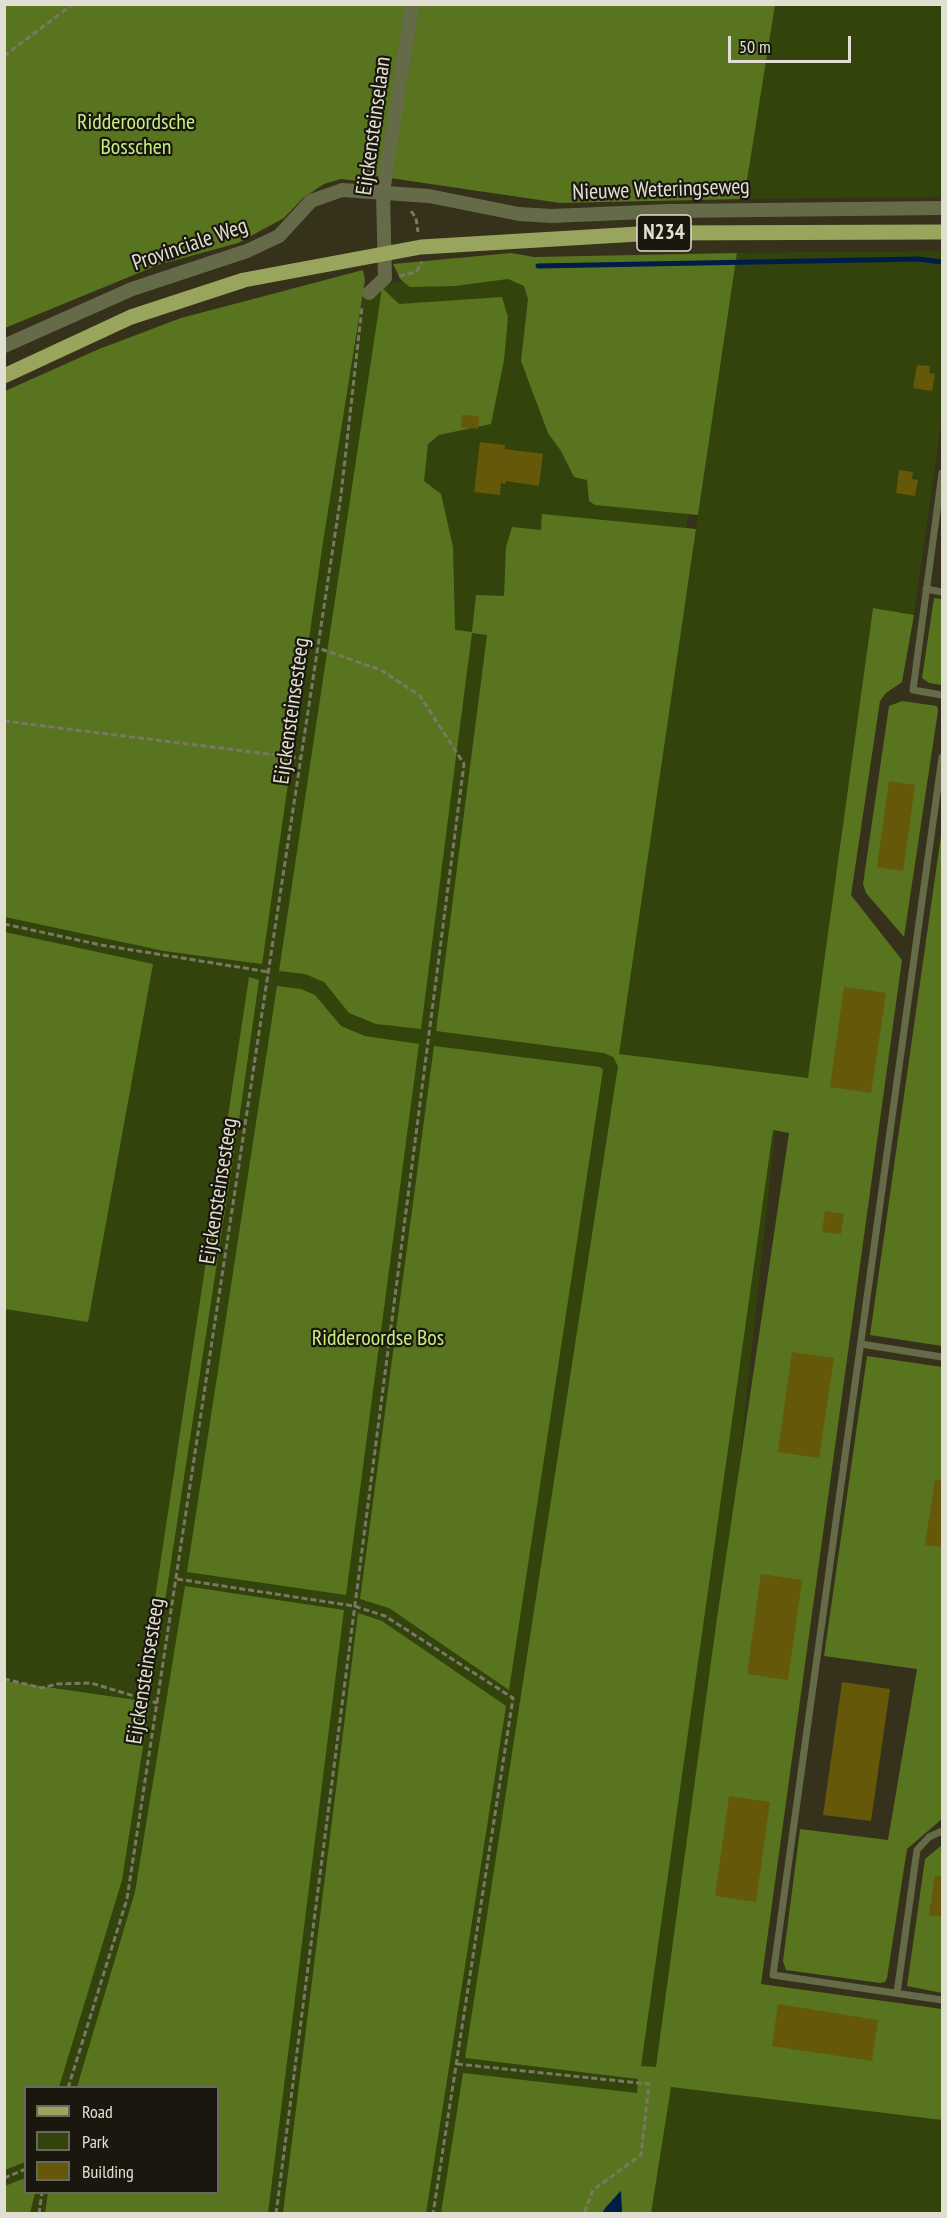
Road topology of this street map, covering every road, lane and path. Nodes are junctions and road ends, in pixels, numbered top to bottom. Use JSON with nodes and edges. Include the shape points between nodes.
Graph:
{"nodes":[{"id":1,"x":73,"y":4,"type":"edge"},
{"id":2,"x":412,"y":4,"type":"edge"},
{"id":3,"x":4,"y":56,"type":"edge"},
{"id":4,"x":383,"y":192,"type":"junction"},
{"id":5,"x":942,"y":208,"type":"edge"},
{"id":6,"x":942,"y":232,"type":"edge"},
{"id":7,"x":386,"y":253,"type":"junction"},
{"id":8,"x":369,"y":293,"type":"joint"},
{"id":9,"x":4,"y":346,"type":"edge"},
{"id":10,"x":4,"y":376,"type":"edge"},
{"id":11,"x":942,"y":473,"type":"edge"},
{"id":12,"x":926,"y":590,"type":"junction"},
{"id":13,"x":942,"y":592,"type":"edge"},
{"id":14,"x":318,"y":648,"type":"junction"},
{"id":15,"x":942,"y":695,"type":"edge"},
{"id":16,"x":4,"y":722,"type":"edge"},
{"id":17,"x":942,"y":757,"type":"edge"},
{"id":18,"x":301,"y":758,"type":"junction"},
{"id":19,"x":4,"y":924,"type":"edge"},
{"id":20,"x":269,"y":972,"type":"junction"},
{"id":21,"x":861,"y":1344,"type":"junction"},
{"id":22,"x":942,"y":1357,"type":"edge"},
{"id":23,"x":177,"y":1580,"type":"junction"},
{"id":24,"x":354,"y":1605,"type":"junction"},
{"id":25,"x":4,"y":1679,"type":"edge"},
{"id":26,"x":157,"y":1703,"type":"junction"},
{"id":27,"x":942,"y":1831,"type":"edge"},
{"id":28,"x":897,"y":1993,"type":"junction"},
{"id":29,"x":942,"y":2000,"type":"edge"},
{"id":30,"x":457,"y":2064,"type":"junction"},
{"id":31,"x":69,"y":2086,"type":"edge"},
{"id":32,"x":24,"y":2170,"type":"edge"},
{"id":33,"x":4,"y":2178,"type":"edge"},
{"id":34,"x":42,"y":2194,"type":"edge"},
{"id":35,"x":39,"y":2214,"type":"edge"},
{"id":36,"x":276,"y":2214,"type":"edge"},
{"id":37,"x":433,"y":2214,"type":"edge"},
{"id":38,"x":584,"y":2214,"type":"edge"}],
"edges":[{"from":1,"to":3,"type":"path"},
{"from":2,"to":4,"type":"street","name":"Eijckensteinselaan"},
{"from":4,"to":5,"type":"street","name":"Nieuwe Weteringseweg","via":[[552,216]]},
{"from":4,"to":7,"type":"street","name":"Eijckensteinselaan"},
{"from":4,"to":9,"type":"street","name":"Provinciale Weg","via":[[342,190],[319,196],[279,236],[132,289]]},
{"from":6,"to":7,"type":"main road","name":"Nieuwe Weteringseweg","number":"N234","via":[[655,233],[421,247]]},
{"from":7,"to":8,"type":"street","name":"Eijckensteinselaan","via":[[385,278]]},
{"from":7,"to":10,"type":"main road","number":"N234","via":[[233,284],[131,317]]},
{"from":8,"to":14,"type":"path","name":"Eijckensteinsesteeg","via":[[362,306],[341,495]]},
{"from":11,"to":12,"type":"lane"},
{"from":12,"to":13,"type":"lane"},
{"from":12,"to":15,"type":"lane","via":[[913,690]]},
{"from":14,"to":18,"type":"path","name":"Eijckensteinsesteeg"},
{"from":14,"to":24,"type":"path","via":[[381,670],[420,696],[464,764]]},
{"from":16,"to":18,"type":"path"},
{"from":17,"to":21,"type":"lane"},
{"from":18,"to":20,"type":"path","name":"Eijckensteinsesteeg"},
{"from":19,"to":20,"type":"path","via":[[101,945]]},
{"from":20,"to":23,"type":"path","name":"Eijckensteinsesteeg"},
{"from":21,"to":22,"type":"lane"},
{"from":21,"to":28,"type":"lane","via":[[773,1975]]},
{"from":23,"to":24,"type":"path"},
{"from":23,"to":26,"type":"path","name":"Eijckensteinsesteeg"},
{"from":24,"to":30,"type":"path","via":[[385,1616],[513,1698]]},
{"from":24,"to":36,"type":"path"},
{"from":25,"to":26,"type":"path","via":[[42,1688],[91,1683]]},
{"from":26,"to":31,"type":"path","name":"Eijckensteinsesteeg","via":[[127,1899]]},
{"from":27,"to":28,"type":"lane","via":[[917,1850]]},
{"from":28,"to":29,"type":"lane"},
{"from":30,"to":37,"type":"path"},
{"from":30,"to":38,"type":"path","via":[[649,2084],[641,2155],[592,2190]]},
{"from":32,"to":33,"type":"path"},
{"from":34,"to":35,"type":"path"}]}
